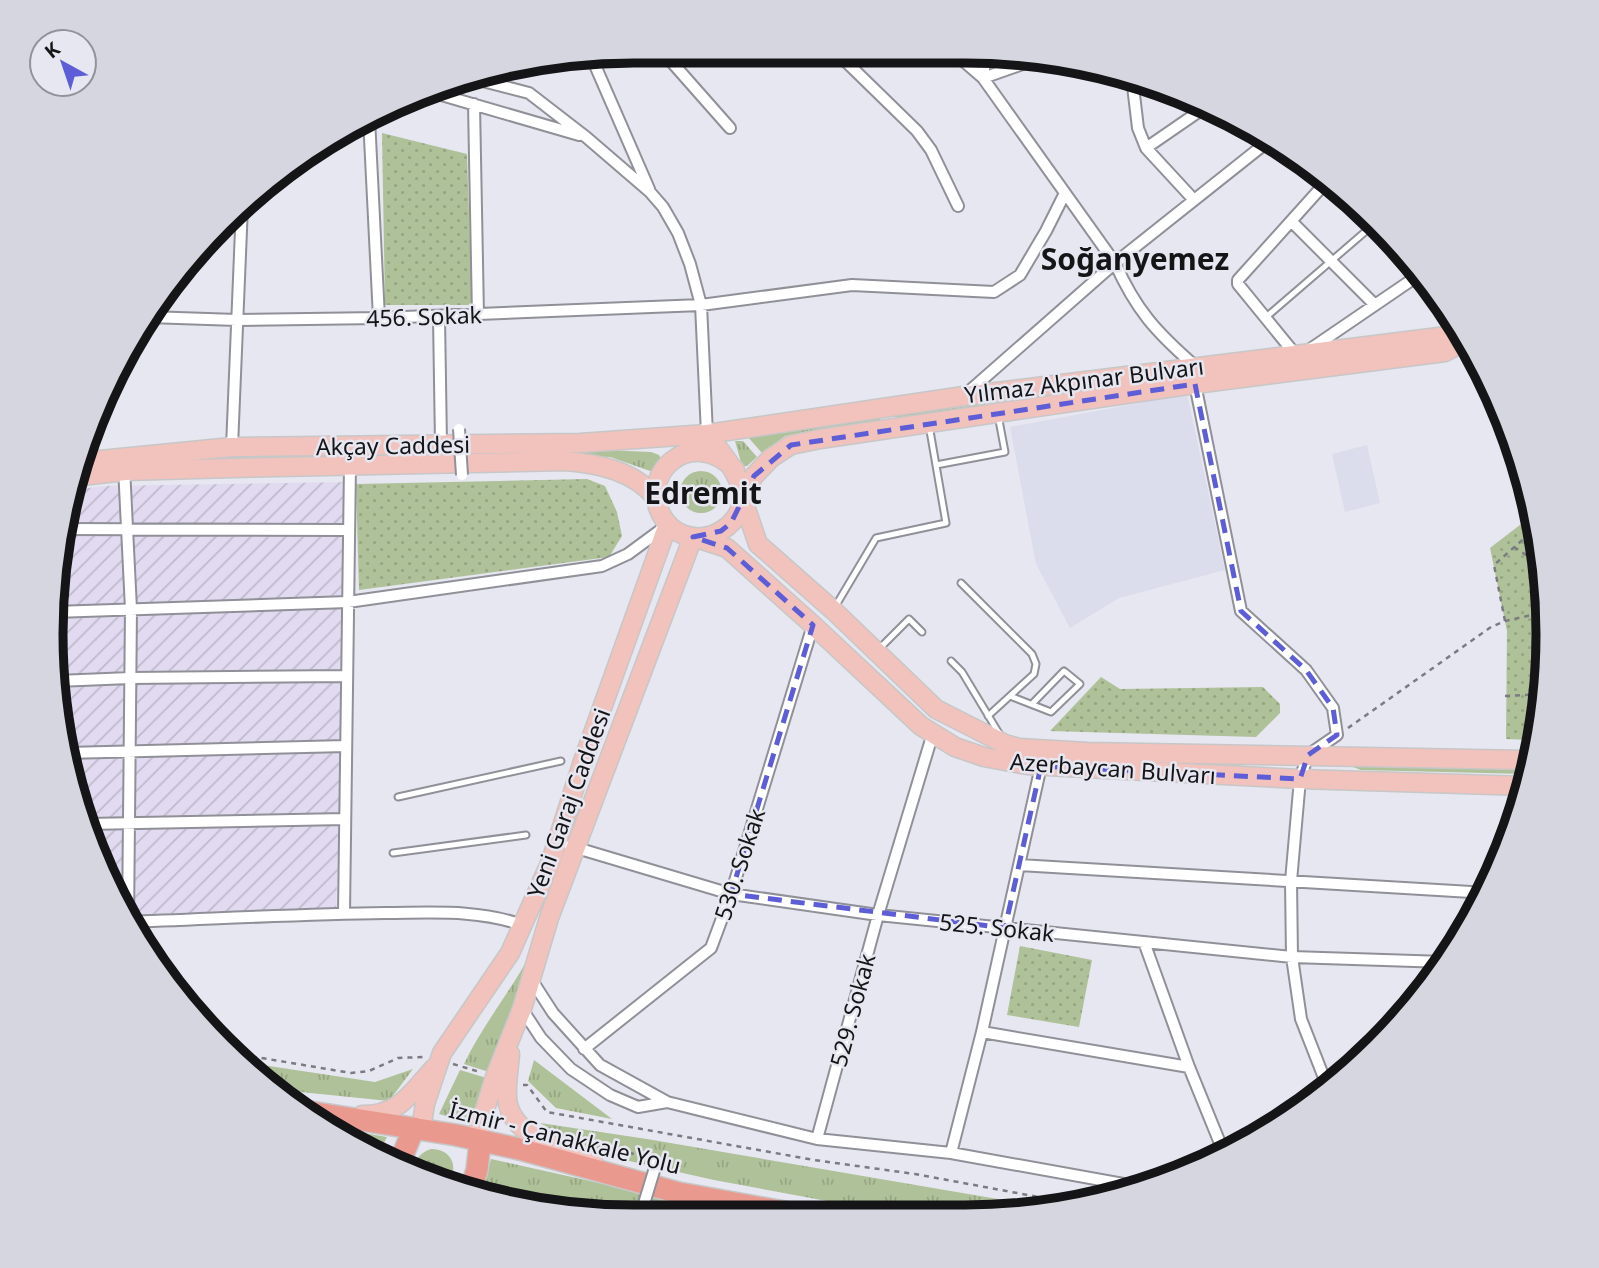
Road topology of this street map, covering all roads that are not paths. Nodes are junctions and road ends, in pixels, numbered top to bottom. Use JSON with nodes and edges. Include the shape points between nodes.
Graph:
{"nodes":[{"id":1,"x":673,"y":63,"type":"edge"},
{"id":2,"x":847,"y":63,"type":"edge"},
{"id":3,"x":966,"y":63,"type":"edge"},
{"id":4,"x":595,"y":64,"type":"edge"},
{"id":5,"x":985,"y":64,"type":"edge"},
{"id":6,"x":1018,"y":66,"type":"edge"},
{"id":7,"x":983,"y":78,"type":"junction"},
{"id":8,"x":486,"y":82,"type":"edge"},
{"id":9,"x":1133,"y":88,"type":"edge"},
{"id":10,"x":443,"y":95,"type":"edge"},
{"id":11,"x":474,"y":104,"type":"junction"},
{"id":12,"x":1198,"y":112,"type":"edge"},
{"id":13,"x":369,"y":128,"type":"edge"},
{"id":14,"x":730,"y":128,"type":"dead end"},
{"id":15,"x":586,"y":137,"type":"junction"},
{"id":16,"x":1262,"y":146,"type":"edge"},
{"id":17,"x":1146,"y":148,"type":"junction"},
{"id":18,"x":1321,"y":188,"type":"edge"},
{"id":19,"x":650,"y":191,"type":"junction"},
{"id":20,"x":1065,"y":193,"type":"junction"},
{"id":21,"x":1194,"y":200,"type":"junction"},
{"id":22,"x":958,"y":206,"type":"dead end"},
{"id":23,"x":241,"y":220,"type":"edge"},
{"id":24,"x":1291,"y":221,"type":"junction"},
{"id":25,"x":1368,"y":229,"type":"edge"},
{"id":26,"x":1331,"y":261,"type":"junction"},
{"id":27,"x":1115,"y":263,"type":"junction"},
{"id":28,"x":1412,"y":279,"type":"edge"},
{"id":29,"x":701,"y":305,"type":"junction"},
{"id":30,"x":1375,"y":305,"type":"junction"},
{"id":31,"x":478,"y":315,"type":"junction"},
{"id":32,"x":159,"y":317,"type":"edge"},
{"id":33,"x":439,"y":317,"type":"junction"},
{"id":34,"x":379,"y":318,"type":"junction"},
{"id":35,"x":1265,"y":318,"type":"junction"},
{"id":36,"x":237,"y":320,"type":"junction"},
{"id":37,"x":1452,"y":335,"type":"edge"},
{"id":38,"x":1458,"y":345,"type":"edge"},
{"id":39,"x":1300,"y":354,"type":"junction"},
{"id":40,"x":1195,"y":375,"type":"junction"},
{"id":41,"x":964,"y":396,"type":"junction"},
{"id":42,"x":998,"y":412,"type":"junction"},
{"id":43,"x":928,"y":421,"type":"junction"},
{"id":44,"x":458,"y":429,"type":"dead end"},
{"id":45,"x":706,"y":434,"type":"junction"},
{"id":46,"x":441,"y":444,"type":"junction"},
{"id":47,"x":232,"y":447,"type":"junction"},
{"id":48,"x":673,"y":460,"type":"junction"},
{"id":49,"x":89,"y":462,"type":"edge"},
{"id":50,"x":124,"y":464,"type":"junction"},
{"id":51,"x":350,"y":465,"type":"junction"},
{"id":52,"x":936,"y":465,"type":"junction"},
{"id":53,"x":735,"y":470,"type":"junction"},
{"id":54,"x":86,"y":474,"type":"edge"},
{"id":55,"x":462,"y":475,"type":"dead end"},
{"id":56,"x":742,"y":497,"type":"junction"},
{"id":57,"x":656,"y":498,"type":"junction"},
{"id":58,"x":668,"y":524,"type":"junction"},
{"id":59,"x":73,"y":529,"type":"edge"},
{"id":60,"x":127,"y":530,"type":"junction"},
{"id":61,"x":349,"y":530,"type":"junction"},
{"id":62,"x":693,"y":537,"type":"junction"},
{"id":63,"x":961,"y":583,"type":"dead end"},
{"id":64,"x":348,"y":602,"type":"junction"},
{"id":65,"x":131,"y":609,"type":"junction"},
{"id":66,"x":833,"y":610,"type":"junction"},
{"id":67,"x":64,"y":612,"type":"edge"},
{"id":68,"x":813,"y":625,"type":"junction"},
{"id":69,"x":922,"y":632,"type":"dead end"},
{"id":70,"x":876,"y":653,"type":"junction"},
{"id":71,"x":951,"y":661,"type":"dead end"},
{"id":72,"x":347,"y":676,"type":"junction"},
{"id":73,"x":130,"y":678,"type":"junction"},
{"id":74,"x":65,"y":681,"type":"edge"},
{"id":75,"x":1010,"y":696,"type":"junction"},
{"id":76,"x":1032,"y":705,"type":"junction"},
{"id":77,"x":988,"y":716,"type":"junction"},
{"id":78,"x":933,"y":733,"type":"junction"},
{"id":79,"x":1005,"y":744,"type":"junction"},
{"id":80,"x":346,"y":746,"type":"junction"},
{"id":81,"x":130,"y":751,"type":"junction"},
{"id":82,"x":76,"y":753,"type":"edge"},
{"id":83,"x":1308,"y":755,"type":"junction"},
{"id":84,"x":1522,"y":760,"type":"edge"},
{"id":85,"x":561,"y":761,"type":"dead end"},
{"id":86,"x":1041,"y":766,"type":"junction"},
{"id":87,"x":1300,"y":779,"type":"junction"},
{"id":88,"x":1516,"y":786,"type":"edge"},
{"id":89,"x":573,"y":794,"type":"junction"},
{"id":90,"x":398,"y":797,"type":"dead end"},
{"id":91,"x":593,"y":800,"type":"junction"},
{"id":92,"x":345,"y":819,"type":"junction"},
{"id":93,"x":129,"y":822,"type":"junction"},
{"id":94,"x":95,"y":824,"type":"edge"},
{"id":95,"x":526,"y":835,"type":"dead end"},
{"id":96,"x":566,"y":845,"type":"junction"},
{"id":97,"x":393,"y":853,"type":"dead end"},
{"id":98,"x":1019,"y":865,"type":"junction"},
{"id":99,"x":1291,"y":881,"type":"junction"},
{"id":100,"x":1474,"y":892,"type":"edge"},
{"id":101,"x":731,"y":894,"type":"junction"},
{"id":102,"x":128,"y":899,"type":"edge"},
{"id":103,"x":344,"y":914,"type":"junction"},
{"id":104,"x":878,"y":915,"type":"junction"},
{"id":105,"x":141,"y":922,"type":"edge"},
{"id":106,"x":522,"y":925,"type":"junction"},
{"id":107,"x":1005,"y":928,"type":"junction"},
{"id":108,"x":1144,"y":942,"type":"junction"},
{"id":109,"x":1292,"y":957,"type":"junction"},
{"id":110,"x":1432,"y":962,"type":"edge"},
{"id":111,"x":531,"y":979,"type":"junction"},
{"id":112,"x":522,"y":1009,"type":"junction"},
{"id":113,"x":982,"y":1032,"type":"junction"},
{"id":114,"x":511,"y":1040,"type":"junction"},
{"id":115,"x":584,"y":1049,"type":"junction"},
{"id":116,"x":430,"y":1061,"type":"junction"},
{"id":117,"x":1189,"y":1067,"type":"junction"},
{"id":118,"x":1324,"y":1078,"type":"edge"},
{"id":119,"x":667,"y":1102,"type":"junction"},
{"id":120,"x":324,"y":1113,"type":"edge"},
{"id":121,"x":336,"y":1115,"type":"junction"},
{"id":122,"x":418,"y":1128,"type":"junction"},
{"id":123,"x":817,"y":1139,"type":"junction"},
{"id":124,"x":480,"y":1142,"type":"junction"},
{"id":125,"x":1221,"y":1145,"type":"edge"},
{"id":126,"x":951,"y":1153,"type":"junction"},
{"id":127,"x":403,"y":1156,"type":"edge"},
{"id":128,"x":657,"y":1161,"type":"road end"},
{"id":129,"x":473,"y":1182,"type":"edge"},
{"id":130,"x":1121,"y":1184,"type":"edge"},
{"id":131,"x":678,"y":1193,"type":"junction"},
{"id":132,"x":644,"y":1205,"type":"edge"},
{"id":133,"x":745,"y":1205,"type":"edge"}],
"edges":[{"from":1,"to":14,"type":"street"},
{"from":2,"to":22,"type":"street","via":[[917,131]]},
{"from":3,"to":7,"type":"street"},
{"from":4,"to":19,"type":"street"},
{"from":5,"to":7,"type":"street"},
{"from":6,"to":7,"type":"street"},
{"from":7,"to":20,"type":"street"},
{"from":8,"to":15,"type":"street","via":[[528,93]]},
{"from":9,"to":17,"type":"street","via":[[1138,128]]},
{"from":10,"to":11,"type":"street"},
{"from":11,"to":15,"type":"street"},
{"from":11,"to":31,"type":"street"},
{"from":12,"to":17,"type":"street"},
{"from":13,"to":34,"type":"street"},
{"from":15,"to":19,"type":"street"},
{"from":16,"to":21,"type":"street"},
{"from":17,"to":21,"type":"street"},
{"from":18,"to":24,"type":"street"},
{"from":19,"to":29,"type":"street","via":[[678,233]]},
{"from":20,"to":27,"type":"street"},
{"from":20,"to":29,"type":"street","name":"456. Sokak","via":[[1020,275],[994,292],[852,285]]},
{"from":21,"to":27,"type":"street"},
{"from":23,"to":36,"type":"street"},
{"from":24,"to":26,"type":"street"},
{"from":24,"to":35,"type":"street","via":[[1238,280]]},
{"from":25,"to":26,"type":"lane"},
{"from":26,"to":30,"type":"street"},
{"from":26,"to":35,"type":"lane"},
{"from":27,"to":40,"type":"street","via":[[1129,295]]},
{"from":27,"to":41,"type":"street"},
{"from":28,"to":30,"type":"street"},
{"from":29,"to":31,"type":"street","name":"456. Sokak"},
{"from":29,"to":45,"type":"street"},
{"from":30,"to":39,"type":"street"},
{"from":31,"to":33,"type":"street","name":"456. Sokak"},
{"from":32,"to":36,"type":"street","name":"456. Sokak"},
{"from":33,"to":34,"type":"street","name":"456. Sokak"},
{"from":33,"to":46,"type":"street"},
{"from":34,"to":36,"type":"street","name":"456. Sokak"},
{"from":35,"to":39,"type":"street"},
{"from":36,"to":47,"type":"street"},
{"from":37,"to":39,"type":"main road","name":"Yılmaz Akpınar Bulvarı"},
{"from":38,"to":40,"type":"main road","name":"Yılmaz Akpınar Bulvarı","via":[[1445,352]]},
{"from":39,"to":40,"type":"main road","name":"Yılmaz Akpınar Bulvarı"},
{"from":40,"to":41,"type":"main road","name":"Yılmaz Akpınar Bulvarı"},
{"from":40,"to":42,"type":"main road","name":"Yılmaz Akpınar Bulvarı"},
{"from":40,"to":83,"type":"street","via":[[1241,611],[1306,670],[1333,708],[1337,735]]},
{"from":41,"to":45,"type":"main road","name":"Yılmaz Akpınar Bulvarı"},
{"from":42,"to":43,"type":"main road","name":"Yılmaz Akpınar Bulvarı"},
{"from":42,"to":52,"type":"lane","via":[[1005,452]]},
{"from":43,"to":52,"type":"lane"},
{"from":43,"to":56,"type":"main road","name":"Yılmaz Akpınar Bulvarı","via":[[791,446],[771,458]]},
{"from":44,"to":55,"type":"street","bridge":true},
{"from":45,"to":46,"type":"main road","name":"Akçay Caddesi","via":[[580,443]]},
{"from":45,"to":48,"type":"main road"},
{"from":45,"to":53,"type":"main road"},
{"from":46,"to":47,"type":"main road","name":"Akçay Caddesi"},
{"from":47,"to":50,"type":"main road","name":"Akçay Caddesi"},
{"from":48,"to":53,"type":"main road","via":[[692,452],[713,453]]},
{"from":48,"to":57,"type":"main road","via":[[657,484]]},
{"from":49,"to":50,"type":"main road","name":"Akçay Caddesi"},
{"from":50,"to":51,"type":"main road","name":"Akçay Caddesi"},
{"from":50,"to":54,"type":"main road","name":"Akçay Caddesi"},
{"from":50,"to":60,"type":"street"},
{"from":51,"to":57,"type":"main road","name":"Akçay Caddesi","via":[[596,464],[626,474]]},
{"from":51,"to":61,"type":"street"},
{"from":52,"to":66,"type":"lane","via":[[946,523],[876,538]]},
{"from":53,"to":56,"type":"main road"},
{"from":56,"to":62,"type":"main road","via":[[732,523],[708,536]]},
{"from":56,"to":66,"type":"main road","name":"Azerbaycan Bulvarı","via":[[758,544]]},
{"from":57,"to":58,"type":"main road"},
{"from":58,"to":62,"type":"main road"},
{"from":58,"to":64,"type":"street","via":[[628,554],[602,566]]},
{"from":58,"to":89,"type":"main road","name":"Yeni Garaj Caddesi"},
{"from":59,"to":60,"type":"street"},
{"from":60,"to":61,"type":"street"},
{"from":60,"to":65,"type":"street"},
{"from":61,"to":64,"type":"street"},
{"from":62,"to":68,"type":"main road","name":"Azerbaycan Bulvarı","via":[[727,548]]},
{"from":62,"to":91,"type":"main road","name":"Yeni Garaj Caddesi"},
{"from":63,"to":75,"type":"lane","via":[[1035,659],[1034,674]]},
{"from":64,"to":65,"type":"street"},
{"from":64,"to":72,"type":"street"},
{"from":65,"to":67,"type":"street"},
{"from":65,"to":73,"type":"street"},
{"from":66,"to":70,"type":"main road","name":"Azerbaycan Bulvarı"},
{"from":68,"to":78,"type":"main road","name":"Azerbaycan Bulvarı"},
{"from":68,"to":101,"type":"street","name":"530. Sokak"},
{"from":69,"to":70,"type":"lane","via":[[909,619]]},
{"from":70,"to":79,"type":"main road","name":"Azerbaycan Bulvarı","via":[[936,709]]},
{"from":71,"to":77,"type":"lane"},
{"from":72,"to":73,"type":"street"},
{"from":72,"to":80,"type":"street"},
{"from":73,"to":74,"type":"street"},
{"from":73,"to":81,"type":"street"},
{"from":75,"to":76,"type":"lane"},
{"from":75,"to":77,"type":"lane"},
{"from":76,"to":76,"type":"lane","via":[[1051,712],[1080,684],[1064,671]]},
{"from":77,"to":79,"type":"lane"},
{"from":78,"to":86,"type":"main road","name":"Azerbaycan Bulvarı","via":[[984,757]]},
{"from":78,"to":104,"type":"street","name":"529. Sokak"},
{"from":79,"to":83,"type":"main road","name":"Azerbaycan Bulvarı","via":[[1088,752]]},
{"from":80,"to":81,"type":"street"},
{"from":80,"to":92,"type":"street"},
{"from":81,"to":82,"type":"street"},
{"from":81,"to":93,"type":"street"},
{"from":83,"to":84,"type":"main road","name":"Azerbaycan Bulvarı"},
{"from":83,"to":87,"type":"street"},
{"from":85,"to":90,"type":"lane"},
{"from":86,"to":87,"type":"main road","name":"Azerbaycan Bulvarı"},
{"from":86,"to":98,"type":"street"},
{"from":87,"to":88,"type":"main road","name":"Azerbaycan Bulvarı"},
{"from":87,"to":99,"type":"street"},
{"from":89,"to":91,"type":"lane"},
{"from":89,"to":96,"type":"main road","name":"Yeni Garaj Caddesi"},
{"from":91,"to":96,"type":"main road","name":"Yeni Garaj Caddesi"},
{"from":92,"to":93,"type":"street"},
{"from":92,"to":103,"type":"street"},
{"from":93,"to":94,"type":"street"},
{"from":93,"to":102,"type":"street"},
{"from":95,"to":97,"type":"lane"},
{"from":96,"to":101,"type":"street","name":"525. Sokak"},
{"from":96,"to":106,"type":"main road","name":"Yeni Garaj Caddesi"},
{"from":96,"to":111,"type":"main road","name":"Yeni Garaj Caddesi"},
{"from":98,"to":99,"type":"street"},
{"from":98,"to":107,"type":"street"},
{"from":99,"to":100,"type":"street"},
{"from":99,"to":109,"type":"street"},
{"from":101,"to":104,"type":"street","name":"525. Sokak"},
{"from":101,"to":115,"type":"street","name":"530. Sokak","via":[[710,948]]},
{"from":103,"to":105,"type":"street"},
{"from":103,"to":106,"type":"street","via":[[467,913]]},
{"from":104,"to":107,"type":"street","name":"525. Sokak"},
{"from":104,"to":123,"type":"street","name":"529. Sokak"},
{"from":106,"to":116,"type":"main road","name":"Yeni Garaj Caddesi","via":[[510,953],[447,1044]]},
{"from":107,"to":108,"type":"street","name":"525. Sokak"},
{"from":107,"to":113,"type":"street"},
{"from":108,"to":109,"type":"street","name":"525. Sokak"},
{"from":108,"to":117,"type":"street"},
{"from":109,"to":110,"type":"street","name":"525. Sokak"},
{"from":109,"to":118,"type":"street","via":[[1301,1019]]},
{"from":111,"to":112,"type":"main road","name":"Yeni Garaj Caddesi"},
{"from":111,"to":115,"type":"street"},
{"from":112,"to":114,"type":"main road","name":"Yeni Garaj Caddesi"},
{"from":112,"to":119,"type":"street","via":[[541,1038],[571,1069],[610,1095],[638,1107]]},
{"from":113,"to":117,"type":"street"},
{"from":113,"to":126,"type":"street"},
{"from":114,"to":124,"type":"main road","via":[[479,1129]]},
{"from":114,"to":131,"type":"main road","via":[[507,1097],[523,1130]]},
{"from":115,"to":119,"type":"street","via":[[600,1065]]},
{"from":116,"to":121,"type":"main road","via":[[394,1110],[377,1115]]},
{"from":116,"to":122,"type":"main road"},
{"from":117,"to":125,"type":"street"},
{"from":119,"to":123,"type":"street"},
{"from":120,"to":121,"type":"highway","name":"İzmir - Çanakkale Yolu"},
{"from":121,"to":122,"type":"highway","name":"İzmir - Çanakkale Yolu"},
{"from":122,"to":124,"type":"highway","name":"İzmir - Çanakkale Yolu"},
{"from":122,"to":127,"type":"highway"},
{"from":123,"to":126,"type":"street"},
{"from":124,"to":129,"type":"highway"},
{"from":124,"to":131,"type":"highway","name":"İzmir - Çanakkale Yolu"},
{"from":126,"to":130,"type":"street"},
{"from":128,"to":132,"type":"street","bridge":true},
{"from":131,"to":133,"type":"highway","name":"İzmir - Çanakkale Yolu"}]}
